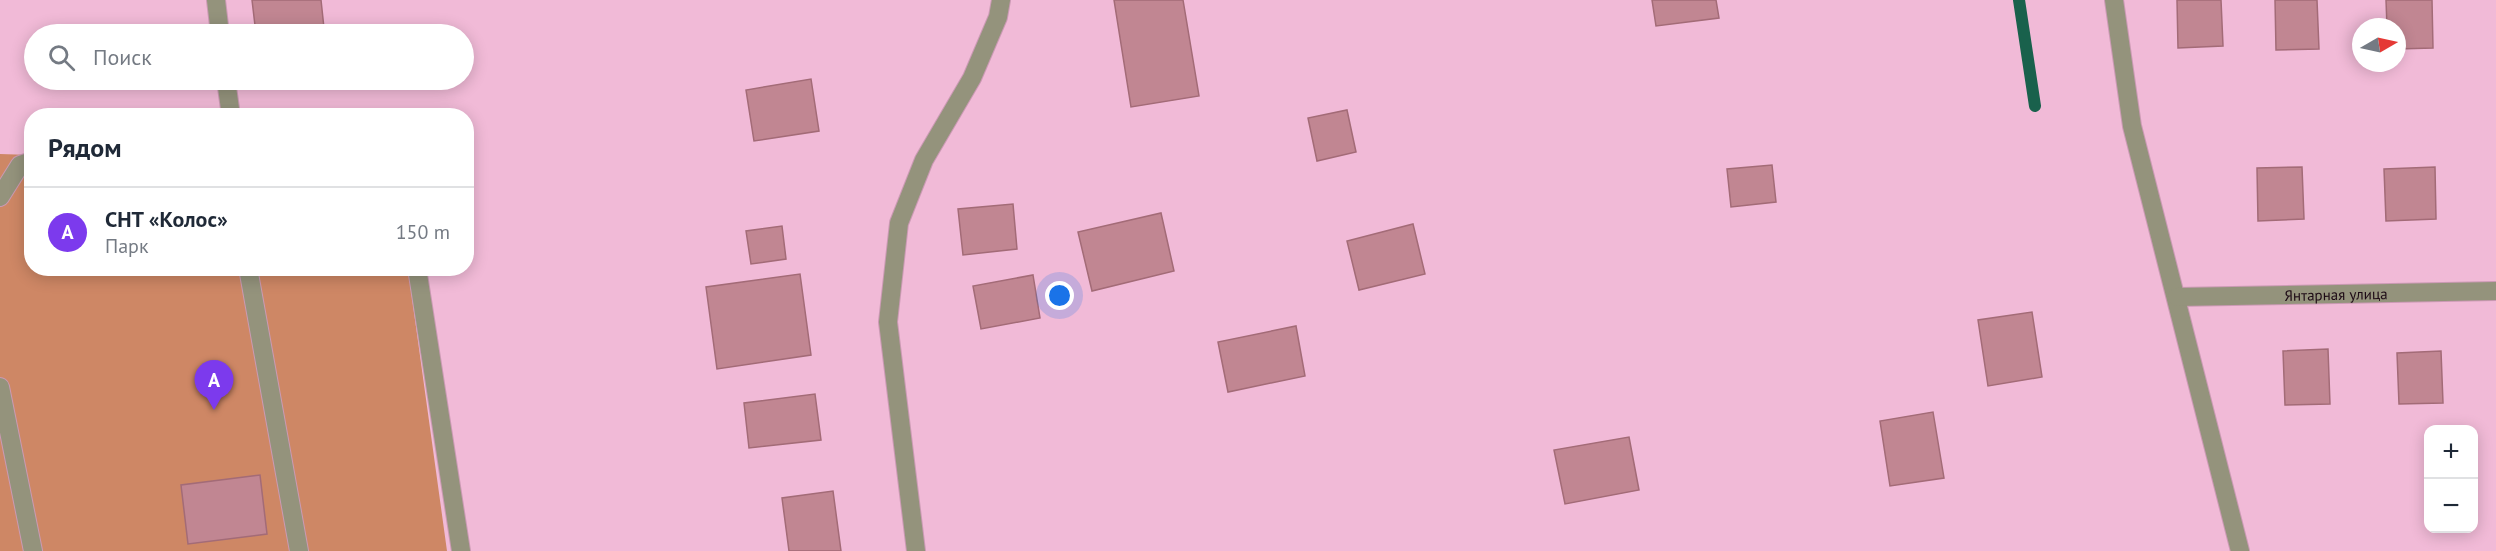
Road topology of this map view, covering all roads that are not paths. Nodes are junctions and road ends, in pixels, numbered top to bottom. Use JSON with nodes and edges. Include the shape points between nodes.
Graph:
{"nodes":[{"id":1,"x":216,"y":0,"type":"edge"},
{"id":2,"x":1001,"y":0,"type":"edge"},
{"id":3,"x":2114,"y":0,"type":"edge"},
{"id":4,"x":219,"y":24,"type":"edge"},
{"id":5,"x":227,"y":90,"type":"edge"},
{"id":6,"x":230,"y":108,"type":"edge"},
{"id":7,"x":24,"y":164,"type":"edge"},
{"id":8,"x":0,"y":197,"type":"edge"},
{"id":9,"x":249,"y":276,"type":"edge"},
{"id":10,"x":418,"y":276,"type":"edge"},
{"id":11,"x":2496,"y":291,"type":"edge"},
{"id":12,"x":2177,"y":297,"type":"junction"},
{"id":13,"x":0,"y":387,"type":"edge"},
{"id":14,"x":33,"y":551,"type":"edge"},
{"id":15,"x":299,"y":551,"type":"edge"},
{"id":16,"x":461,"y":551,"type":"edge"},
{"id":17,"x":916,"y":551,"type":"edge"},
{"id":18,"x":2240,"y":551,"type":"edge"}],
"edges":[{"from":1,"to":4,"type":"street"},
{"from":2,"to":17,"type":"street","via":[[998,17],[972,78],[924,160],[900,223],[888,322]]},
{"from":3,"to":12,"type":"street","via":[[2132,126]]},
{"from":5,"to":6,"type":"street"},
{"from":7,"to":8,"type":"street"},
{"from":9,"to":15,"type":"street"},
{"from":10,"to":16,"type":"street"},
{"from":11,"to":12,"type":"street","name":"Янтарная улица"},
{"from":12,"to":18,"type":"street"},
{"from":13,"to":14,"type":"street"}]}
